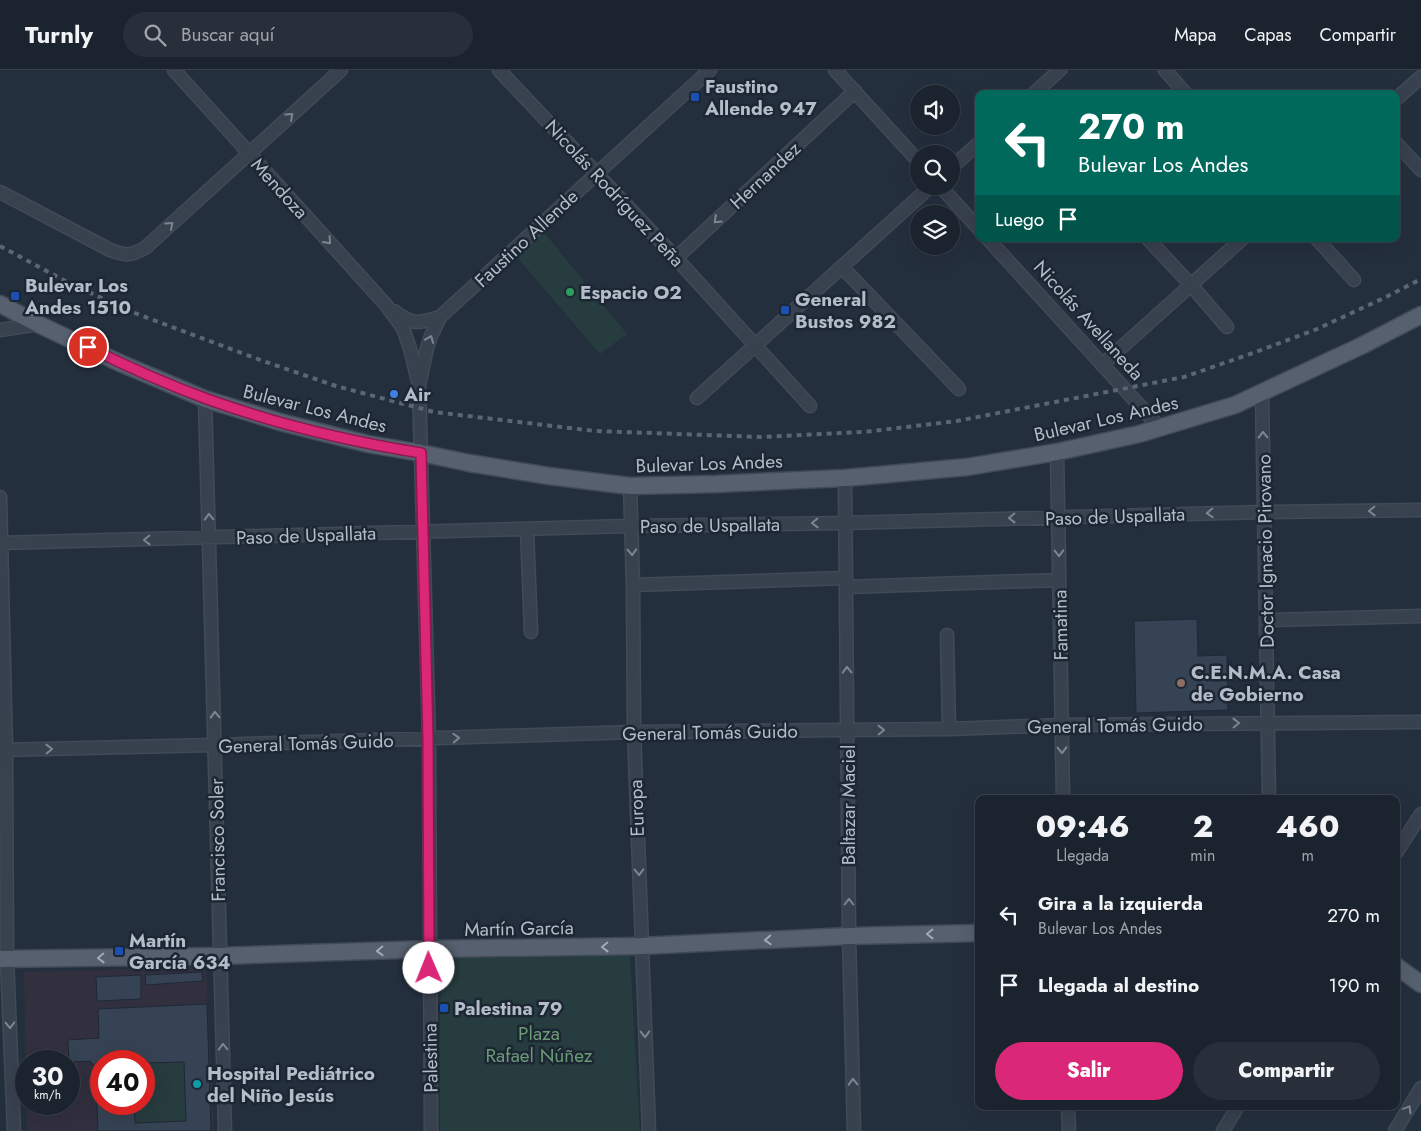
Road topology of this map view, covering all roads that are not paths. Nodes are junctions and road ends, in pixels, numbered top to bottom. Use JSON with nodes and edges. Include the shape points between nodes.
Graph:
{"nodes":[{"id":1,"x":174,"y":70,"type":"edge"},
{"id":2,"x":341,"y":70,"type":"edge"},
{"id":3,"x":499,"y":70,"type":"edge"},
{"id":4,"x":710,"y":70,"type":"edge"},
{"id":5,"x":835,"y":70,"type":"edge"},
{"id":6,"x":1060,"y":70,"type":"edge"},
{"id":7,"x":1165,"y":70,"type":"edge"},
{"id":8,"x":1421,"y":77,"type":"edge"},
{"id":9,"x":1038,"y":90,"type":"edge"},
{"id":10,"x":1182,"y":90,"type":"edge"},
{"id":11,"x":854,"y":91,"type":"junction"},
{"id":12,"x":1400,"y":95,"type":"edge"},
{"id":13,"x":1400,"y":146,"type":"edge"},
{"id":14,"x":975,"y":147,"type":"edge"},
{"id":15,"x":910,"y":152,"type":"edge"},
{"id":16,"x":249,"y":153,"type":"junction"},
{"id":17,"x":960,"y":160,"type":"edge"},
{"id":18,"x":1421,"y":170,"type":"edge"},
{"id":19,"x":596,"y":174,"type":"junction"},
{"id":20,"x":0,"y":192,"type":"edge"},
{"id":21,"x":921,"y":195,"type":"edge"},
{"id":22,"x":948,"y":195,"type":"edge"},
{"id":23,"x":975,"y":224,"type":"edge"},
{"id":24,"x":991,"y":242,"type":"edge"},
{"id":25,"x":1151,"y":242,"type":"edge"},
{"id":26,"x":1239,"y":242,"type":"edge"},
{"id":27,"x":1320,"y":242,"type":"edge"},
{"id":28,"x":676,"y":258,"type":"junction"},
{"id":29,"x":842,"y":267,"type":"junction"},
{"id":30,"x":1354,"y":280,"type":"dead end"},
{"id":31,"x":1191,"y":285,"type":"junction"},
{"id":32,"x":0,"y":304,"type":"edge"},
{"id":33,"x":386,"y":305,"type":"junction"},
{"id":34,"x":1421,"y":315,"type":"edge"},
{"id":35,"x":440,"y":317,"type":"junction"},
{"id":36,"x":38,"y":324,"type":"junction"},
{"id":37,"x":1227,"y":327,"type":"dead end"},
{"id":38,"x":0,"y":330,"type":"edge"},
{"id":39,"x":755,"y":346,"type":"junction"},
{"id":40,"x":1102,"y":365,"type":"junction"},
{"id":41,"x":419,"y":386,"type":"junction"},
{"id":42,"x":959,"y":389,"type":"dead end"},
{"id":43,"x":1262,"y":393,"type":"junction"},
{"id":44,"x":205,"y":398,"type":"junction"},
{"id":45,"x":697,"y":398,"type":"dead end"},
{"id":46,"x":810,"y":406,"type":"dead end"},
{"id":47,"x":1160,"y":428,"type":"junction"},
{"id":48,"x":1057,"y":452,"type":"junction"},
{"id":49,"x":421,"y":453,"type":"junction"},
{"id":50,"x":845,"y":478,"type":"junction"},
{"id":51,"x":630,"y":486,"type":"junction"},
{"id":52,"x":0,"y":497,"type":"edge"},
{"id":53,"x":1421,"y":510,"type":"edge"},
{"id":54,"x":1264,"y":512,"type":"junction"},
{"id":55,"x":1058,"y":517,"type":"junction"},
{"id":56,"x":844,"y":523,"type":"junction"},
{"id":57,"x":631,"y":526,"type":"junction"},
{"id":58,"x":527,"y":530,"type":"junction"},
{"id":59,"x":423,"y":531,"type":"junction"},
{"id":60,"x":210,"y":538,"type":"junction"},
{"id":61,"x":1,"y":543,"type":"edge"},
{"id":62,"x":1059,"y":580,"type":"junction"},
{"id":63,"x":846,"y":582,"type":"junction"},
{"id":64,"x":633,"y":585,"type":"junction"},
{"id":65,"x":1421,"y":616,"type":"edge"},
{"id":66,"x":1267,"y":620,"type":"junction"},
{"id":67,"x":531,"y":632,"type":"dead end"},
{"id":68,"x":947,"y":635,"type":"dead end"},
{"id":69,"x":1421,"y":722,"type":"edge"},
{"id":70,"x":1269,"y":723,"type":"junction"},
{"id":71,"x":1062,"y":726,"type":"junction"},
{"id":72,"x":949,"y":729,"type":"junction"},
{"id":73,"x":847,"y":730,"type":"junction"},
{"id":74,"x":634,"y":732,"type":"junction"},
{"id":75,"x":428,"y":739,"type":"junction"},
{"id":76,"x":215,"y":745,"type":"junction"},
{"id":77,"x":3,"y":750,"type":"edge"},
{"id":78,"x":1063,"y":795,"type":"edge"},
{"id":79,"x":1269,"y":795,"type":"edge"},
{"id":80,"x":1421,"y":814,"type":"edge"},
{"id":81,"x":1400,"y":847,"type":"edge"},
{"id":82,"x":975,"y":933,"type":"edge"},
{"id":83,"x":849,"y":936,"type":"junction"},
{"id":84,"x":641,"y":946,"type":"junction"},
{"id":85,"x":429,"y":949,"type":"junction"},
{"id":86,"x":220,"y":956,"type":"junction"},
{"id":87,"x":4,"y":959,"type":"edge"},
{"id":88,"x":1400,"y":969,"type":"edge"},
{"id":89,"x":1421,"y":984,"type":"edge"},
{"id":90,"x":1421,"y":1088,"type":"edge"},
{"id":91,"x":1068,"y":1110,"type":"edge"},
{"id":92,"x":1236,"y":1110,"type":"edge"},
{"id":93,"x":14,"y":1131,"type":"edge"},
{"id":94,"x":225,"y":1131,"type":"edge"},
{"id":95,"x":431,"y":1131,"type":"edge"},
{"id":96,"x":648,"y":1131,"type":"edge"},
{"id":97,"x":854,"y":1131,"type":"edge"},
{"id":98,"x":1069,"y":1131,"type":"edge"},
{"id":99,"x":1223,"y":1131,"type":"edge"},
{"id":100,"x":1395,"y":1131,"type":"edge"}],
"edges":[{"from":1,"to":16,"type":"street","name":"Mendoza"},
{"from":16,"to":2,"type":"street","one_way":true},
{"from":3,"to":19,"type":"street","name":"Nicolás Rodríguez Peña"},
{"from":4,"to":19,"type":"street","name":"Faustino Allende"},
{"from":5,"to":11,"type":"street"},
{"from":6,"to":9,"type":"street"},
{"from":7,"to":10,"type":"street"},
{"from":8,"to":12,"type":"street"},
{"from":11,"to":15,"type":"street"},
{"from":11,"to":28,"type":"street","name":"Hernandez","one_way":true},
{"from":13,"to":18,"type":"street"},
{"from":14,"to":17,"type":"street"},
{"from":20,"to":16,"type":"street","one_way":true,"via":[[110,250],[123,255],[132,254],[144,248]]},
{"from":16,"to":33,"type":"street","name":"Mendoza","one_way":true},
{"from":19,"to":28,"type":"street","name":"Nicolás Rodríguez Peña"},
{"from":19,"to":35,"type":"street","name":"Faustino Allende"},
{"from":21,"to":29,"type":"street"},
{"from":22,"to":23,"type":"street"},
{"from":24,"to":40,"type":"street","name":"Nicolás Avellaneda"},
{"from":25,"to":31,"type":"street"},
{"from":26,"to":31,"type":"street"},
{"from":27,"to":30,"type":"street"},
{"from":28,"to":39,"type":"street","name":"Nicolás Rodríguez Peña"},
{"from":29,"to":39,"type":"street"},
{"from":29,"to":42,"type":"street"},
{"from":31,"to":37,"type":"street"},
{"from":31,"to":40,"type":"street"},
{"from":32,"to":36,"type":"main road","name":"Bulevar Los Andes"},
{"from":33,"to":35,"type":"street","name":"Mendoza","via":[[412,322]]},
{"from":33,"to":41,"type":"street","name":"Mendoza","via":[[403,328]]},
{"from":34,"to":43,"type":"main road","name":"Bulevar Los Andes"},
{"from":41,"to":35,"type":"street","name":"Faustino Allende","one_way":true,"via":[[427,348]]},
{"from":36,"to":38,"type":"street"},
{"from":36,"to":44,"type":"main road","name":"Bulevar Los Andes"},
{"from":39,"to":45,"type":"street"},
{"from":39,"to":46,"type":"street","name":"Nicolás Rodríguez Peña"},
{"from":40,"to":47,"type":"street","name":"Nicolás Avellaneda"},
{"from":41,"to":49,"type":"street","name":"Palestina"},
{"from":43,"to":47,"type":"main road","name":"Bulevar Los Andes","via":[[1235,405]]},
{"from":54,"to":43,"type":"street","name":"Doctor Ignacio Pirovano","one_way":true},
{"from":44,"to":49,"type":"main road","name":"Bulevar Los Andes","via":[[325,434]]},
{"from":60,"to":44,"type":"street","name":"Francisco Soler","one_way":true},
{"from":47,"to":48,"type":"main road","name":"Bulevar Los Andes"},
{"from":48,"to":50,"type":"main road","name":"Bulevar Los Andes","via":[[967,467]]},
{"from":48,"to":55,"type":"street","name":"Famatina"},
{"from":49,"to":51,"type":"main road","name":"Bulevar Los Andes","via":[[540,475]]},
{"from":49,"to":59,"type":"street","name":"Palestina"},
{"from":50,"to":51,"type":"main road","name":"Bulevar Los Andes"},
{"from":50,"to":56,"type":"street","name":"Baltazar Maciel"},
{"from":51,"to":57,"type":"street","name":"Europa"},
{"from":52,"to":61,"type":"street"},
{"from":53,"to":54,"type":"street","name":"Paso de Uspallata","one_way":true},
{"from":54,"to":55,"type":"street","name":"Paso de Uspallata","one_way":true},
{"from":54,"to":66,"type":"street","name":"Doctor Ignacio Pirovano"},
{"from":55,"to":56,"type":"street","name":"Paso de Uspallata","one_way":true},
{"from":55,"to":62,"type":"street","name":"Famatina","one_way":true},
{"from":56,"to":57,"type":"street","name":"Paso de Uspallata","one_way":true},
{"from":56,"to":63,"type":"street","name":"Baltazar Maciel"},
{"from":57,"to":58,"type":"street","name":"Paso de Uspallata"},
{"from":57,"to":64,"type":"street","name":"Europa","one_way":true},
{"from":58,"to":59,"type":"street","name":"Paso de Uspallata"},
{"from":58,"to":67,"type":"street"},
{"from":59,"to":60,"type":"street","name":"Paso de Uspallata"},
{"from":59,"to":75,"type":"street","name":"Palestina"},
{"from":60,"to":61,"type":"street","name":"Paso de Uspallata","one_way":true},
{"from":76,"to":60,"type":"street","name":"Francisco Soler","one_way":true},
{"from":61,"to":77,"type":"street"},
{"from":62,"to":63,"type":"street"},
{"from":62,"to":71,"type":"street","name":"Famatina"},
{"from":63,"to":64,"type":"street"},
{"from":73,"to":63,"type":"street","name":"Baltazar Maciel","one_way":true},
{"from":64,"to":74,"type":"street","name":"Europa"},
{"from":65,"to":66,"type":"street"},
{"from":66,"to":70,"type":"street","name":"Doctor Ignacio Pirovano"},
{"from":68,"to":72,"type":"street"},
{"from":69,"to":70,"type":"street","name":"General Tomás Guido"},
{"from":71,"to":70,"type":"street","name":"General Tomás Guido","one_way":true},
{"from":70,"to":79,"type":"street","name":"Doctor Ignacio Pirovano"},
{"from":71,"to":72,"type":"street","name":"General Tomás Guido"},
{"from":71,"to":78,"type":"street","name":"Famatina","one_way":true},
{"from":73,"to":72,"type":"street","name":"General Tomás Guido","one_way":true},
{"from":73,"to":74,"type":"street","name":"General Tomás Guido"},
{"from":83,"to":73,"type":"street","name":"Baltazar Maciel","one_way":true},
{"from":75,"to":74,"type":"street","name":"General Tomás Guido","one_way":true},
{"from":74,"to":84,"type":"street","name":"Europa","one_way":true},
{"from":75,"to":76,"type":"street","name":"General Tomás Guido"},
{"from":75,"to":85,"type":"street","name":"Palestina"},
{"from":77,"to":76,"type":"street","name":"General Tomás Guido","one_way":true},
{"from":76,"to":86,"type":"street","name":"Francisco Soler"},
{"from":77,"to":87,"type":"street"},
{"from":80,"to":81,"type":"street"},
{"from":82,"to":83,"type":"main road","name":"Martín García","one_way":true},
{"from":83,"to":84,"type":"main road","name":"Martín García","one_way":true},
{"from":97,"to":83,"type":"street","name":"Baltazar Maciel","one_way":true},
{"from":84,"to":85,"type":"main road","name":"Martín García","one_way":true},
{"from":84,"to":96,"type":"street","name":"Europa","one_way":true},
{"from":85,"to":86,"type":"main road","name":"Martín García","one_way":true},
{"from":85,"to":95,"type":"street","name":"Palestina"},
{"from":86,"to":87,"type":"main road","name":"Martín García","one_way":true},
{"from":94,"to":86,"type":"street","name":"Francisco Soler","one_way":true},
{"from":87,"to":93,"type":"street","one_way":true},
{"from":88,"to":89,"type":"main road"},
{"from":100,"to":90,"type":"street","one_way":true},
{"from":91,"to":98,"type":"street"},
{"from":92,"to":99,"type":"street"}]}
